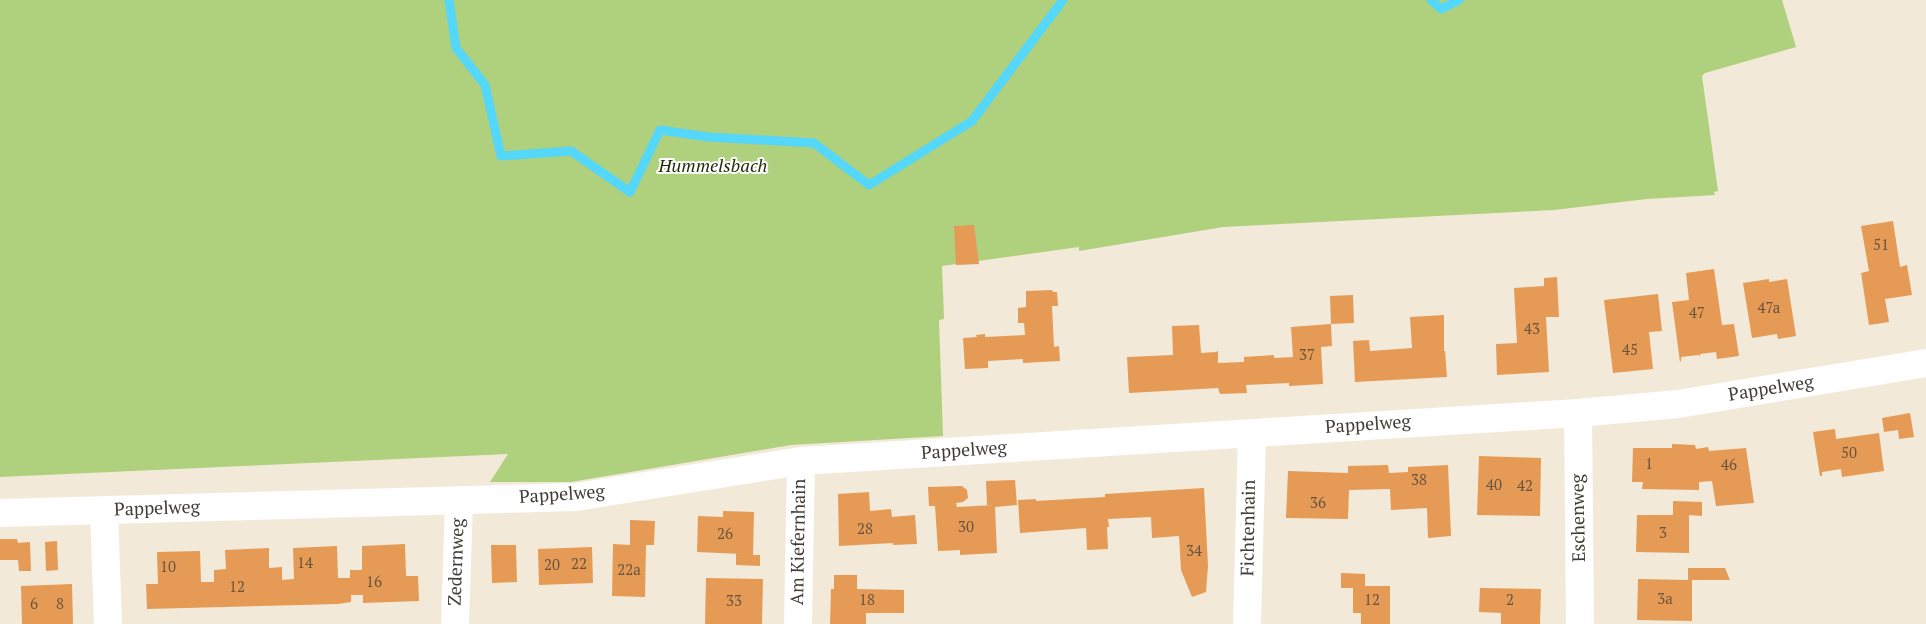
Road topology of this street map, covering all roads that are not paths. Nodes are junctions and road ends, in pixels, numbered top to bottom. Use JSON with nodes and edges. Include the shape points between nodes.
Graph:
{"nodes":[{"id":1,"x":1926,"y":363,"type":"edge"},
{"id":2,"x":1578,"y":413,"type":"junction"},
{"id":3,"x":1252,"y":433,"type":"junction"},
{"id":4,"x":801,"y":461,"type":"junction"},
{"id":5,"x":459,"y":501,"type":"junction"},
{"id":6,"x":104,"y":510,"type":"junction"},
{"id":7,"x":0,"y":513,"type":"edge"},
{"id":8,"x":108,"y":624,"type":"edge"},
{"id":9,"x":455,"y":624,"type":"edge"},
{"id":10,"x":798,"y":624,"type":"edge"},
{"id":11,"x":1247,"y":624,"type":"edge"},
{"id":12,"x":1580,"y":624,"type":"edge"}],
"edges":[{"from":1,"to":2,"type":"street","name":"Pappelweg","via":[[1678,404]]},
{"from":2,"to":3,"type":"street","name":"Pappelweg"},
{"from":2,"to":12,"type":"street","name":"Eschenweg"},
{"from":3,"to":4,"type":"street","name":"Pappelweg"},
{"from":3,"to":11,"type":"street","name":"Fichtenhain"},
{"from":4,"to":5,"type":"street","name":"Pappelweg","via":[[576,497]]},
{"from":4,"to":10,"type":"street","name":"Am Kiefernhain"},
{"from":5,"to":6,"type":"street","name":"Pappelweg"},
{"from":5,"to":9,"type":"street","name":"Zedernweg"},
{"from":6,"to":7,"type":"street","name":"Pappelweg"},
{"from":6,"to":8,"type":"street"}]}
